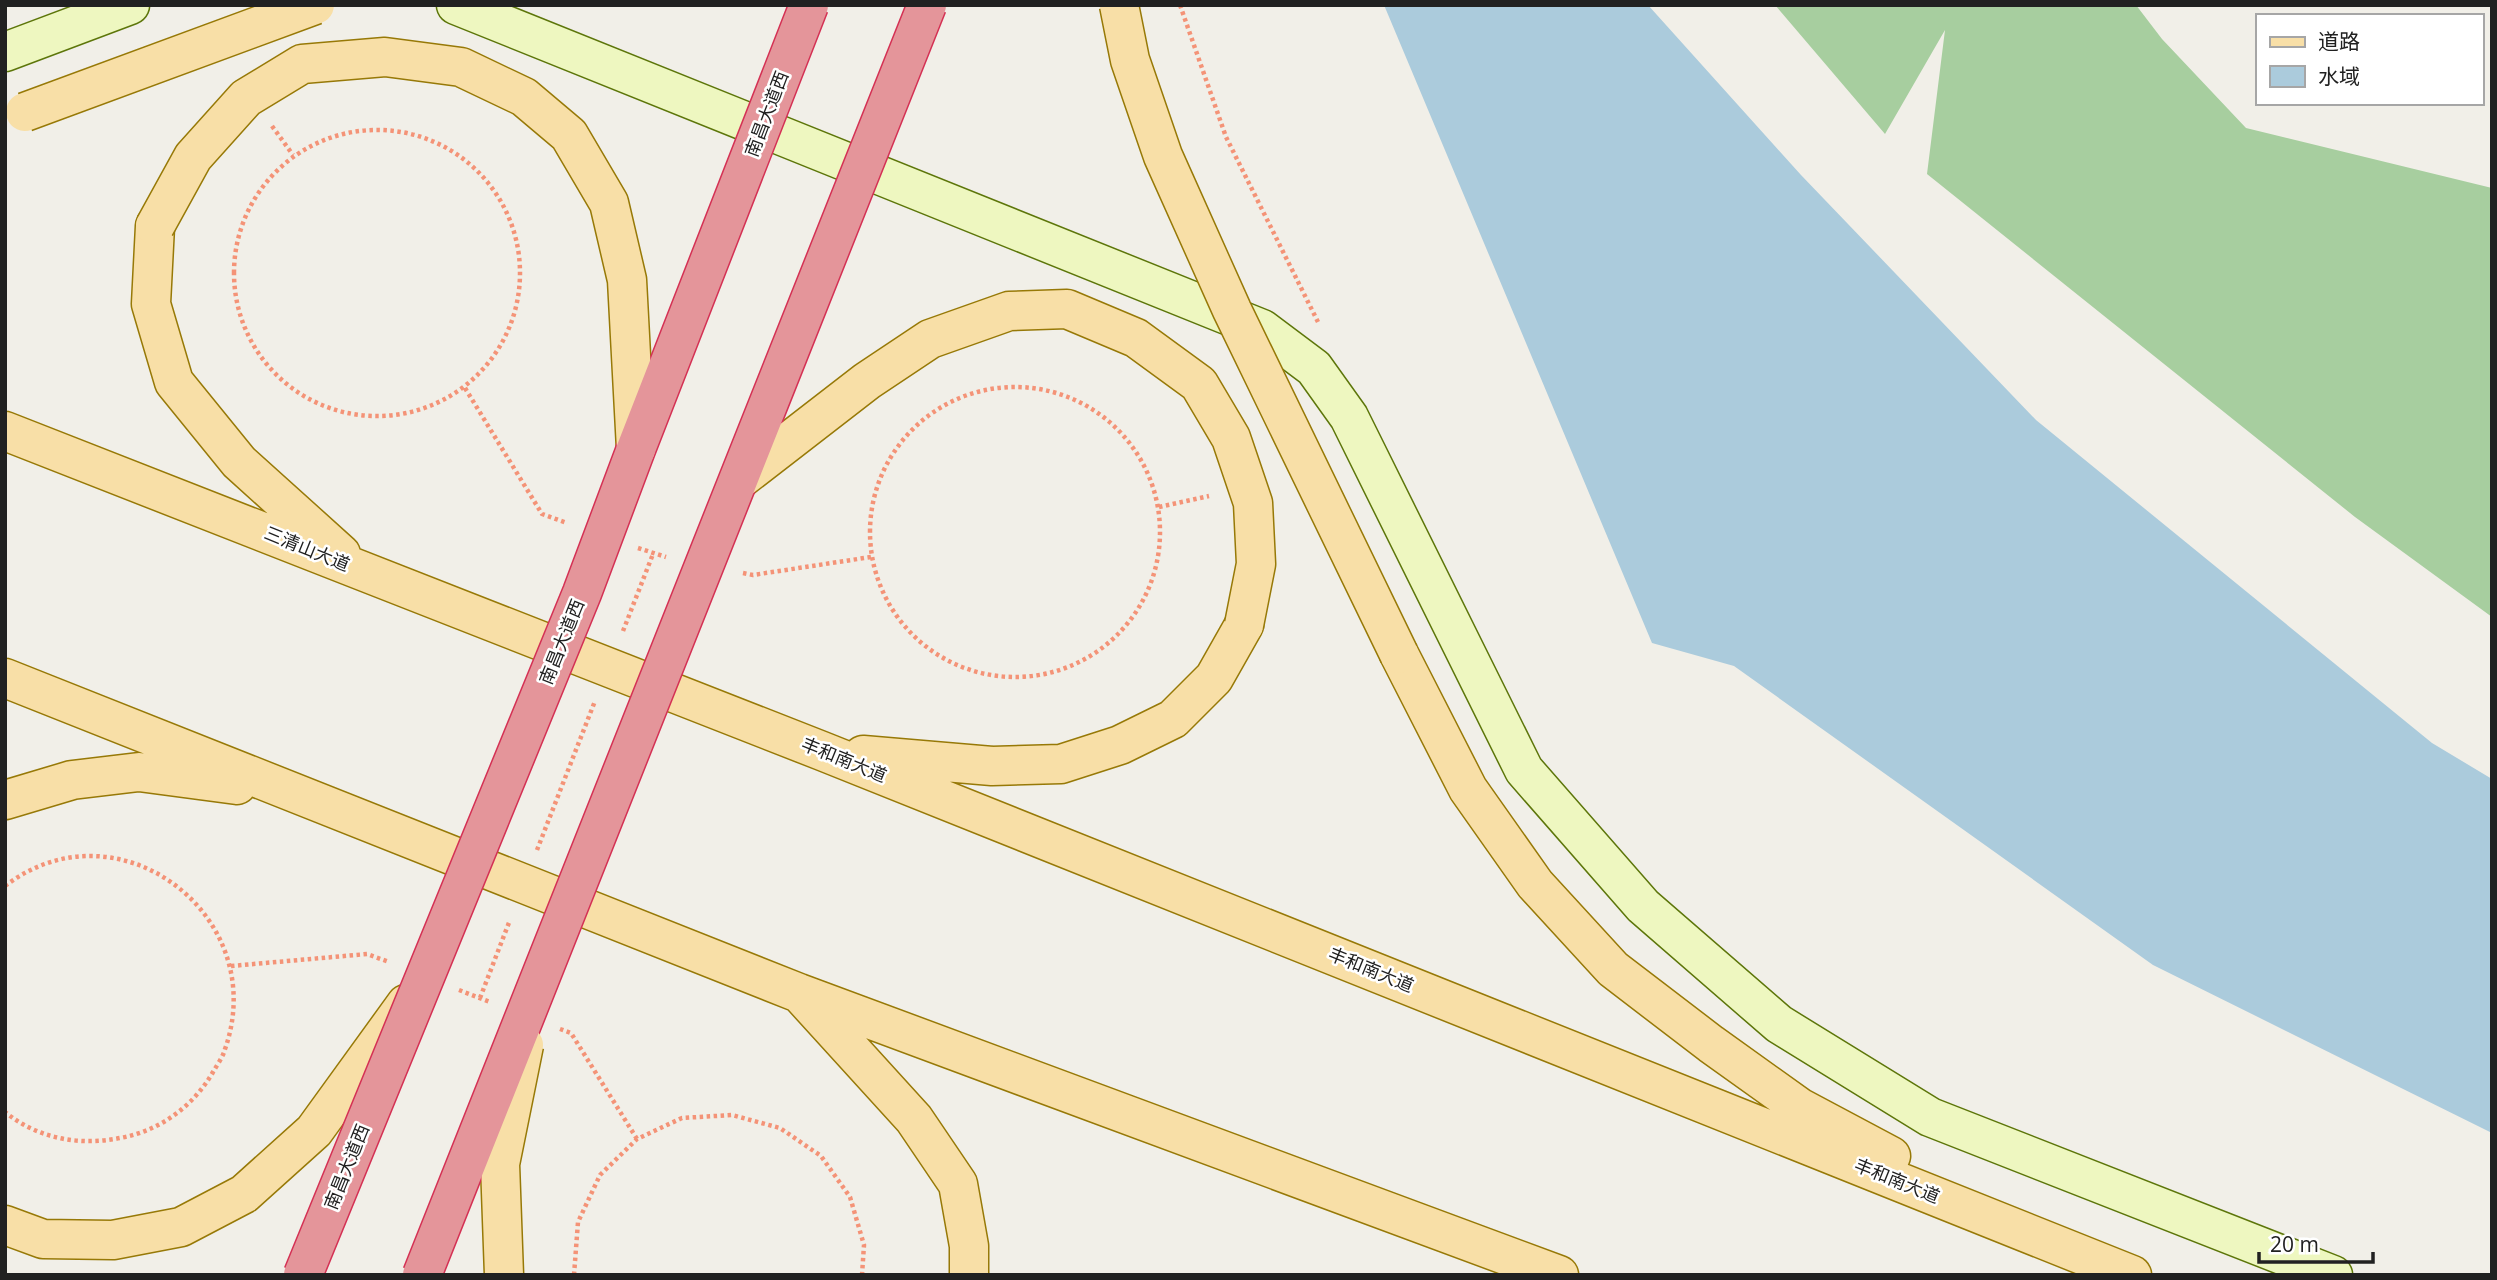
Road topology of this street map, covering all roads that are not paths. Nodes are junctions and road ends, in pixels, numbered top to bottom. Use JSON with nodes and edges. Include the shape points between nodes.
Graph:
{"nodes":[{"id":1,"x":130,"y":5,"type":"edge"},
{"id":2,"x":315,"y":5,"type":"edge"},
{"id":3,"x":456,"y":5,"type":"edge"},
{"id":4,"x":809,"y":5,"type":"edge"},
{"id":5,"x":927,"y":5,"type":"edge"},
{"id":6,"x":1119,"y":5,"type":"edge"},
{"id":7,"x":5,"y":52,"type":"edge"},
{"id":8,"x":15,"y":115,"type":"edge"},
{"id":9,"x":5,"y":430,"type":"edge"},
{"id":10,"x":636,"y":449,"type":"junction"},
{"id":11,"x":739,"y":480,"type":"junction"},
{"id":12,"x":358,"y":570,"type":"junction"},
{"id":13,"x":608,"y":668,"type":"joint"},
{"id":14,"x":5,"y":678,"type":"edge"},
{"id":15,"x":822,"y":751,"type":"junction"},
{"id":16,"x":298,"y":793,"type":"junction"},
{"id":17,"x":5,"y":800,"type":"edge"},
{"id":18,"x":424,"y":979,"type":"junction"},
{"id":19,"x":537,"y":988,"type":"junction"},
{"id":20,"x":799,"y":993,"type":"junction"},
{"id":21,"x":5,"y":1225,"type":"edge"},
{"id":22,"x":2053,"y":1243,"type":"junction"},
{"id":23,"x":303,"y":1275,"type":"edge"},
{"id":24,"x":422,"y":1275,"type":"edge"},
{"id":25,"x":503,"y":1275,"type":"edge"},
{"id":26,"x":969,"y":1275,"type":"edge"},
{"id":27,"x":1559,"y":1275,"type":"edge"},
{"id":28,"x":2132,"y":1275,"type":"edge"},
{"id":29,"x":2333,"y":1275,"type":"edge"}],
"edges":[{"from":1,"to":7,"type":"main road"},
{"from":2,"to":8,"type":"main road","bridge":true},
{"from":3,"to":29,"type":"main road","via":[[1262,329],[1314,368],[1349,417],[1524,770],[1643,906],[1779,1024],[1930,1117]]},
{"from":4,"to":10,"type":"highway","name":"南昌大道西","bridge":true},
{"from":5,"to":11,"type":"highway","bridge":true},
{"from":6,"to":22,"type":"main road","bridge":true,"via":[[1130,60],[1163,156],[1232,310],[1468,789],[1535,884],[1613,969],[1799,1107]]},
{"from":9,"to":12,"type":"main road","name":"三清山大道"},
{"from":10,"to":12,"type":"main road","bridge":true,"via":[[627,280],[608,203],[569,135],[524,97],[461,67],[385,57],[302,64],[246,98],[193,157],[155,226],[151,304],[174,382],[239,461]]},
{"from":10,"to":18,"type":"highway","name":"南昌大道西","bridge":true},
{"from":11,"to":15,"type":"main road","bridge":true,"via":[[930,339],[1009,312],[1067,309],[1136,338],[1199,384],[1231,438],[1253,503],[1256,564],[1244,625],[1214,678],[1172,719],[1120,745],[1061,764],[992,766]]},
{"from":11,"to":19,"type":"highway","bridge":true},
{"from":12,"to":13,"type":"main road","name":"三清山大道"},
{"from":13,"to":15,"type":"main road","name":"丰和南大道"},
{"from":14,"to":16,"type":"main road"},
{"from":15,"to":22,"type":"main road","name":"丰和南大道"},
{"from":16,"to":17,"type":"main road","via":[[139,772],[72,780]]},
{"from":16,"to":20,"type":"main road"},
{"from":18,"to":21,"type":"main road","bridge":true,"via":[[314,1131],[244,1194],[181,1227],[113,1240],[43,1239]]},
{"from":18,"to":23,"type":"highway","name":"南昌大道西","bridge":true},
{"from":19,"to":24,"type":"highway","bridge":true},
{"from":19,"to":25,"type":"main road","bridge":true,"via":[[499,1164]]},
{"from":20,"to":26,"type":"main road","via":[[914,1119],[958,1184]]},
{"from":20,"to":27,"type":"main road"},
{"from":22,"to":28,"type":"main road","name":"丰和南大道"}]}
